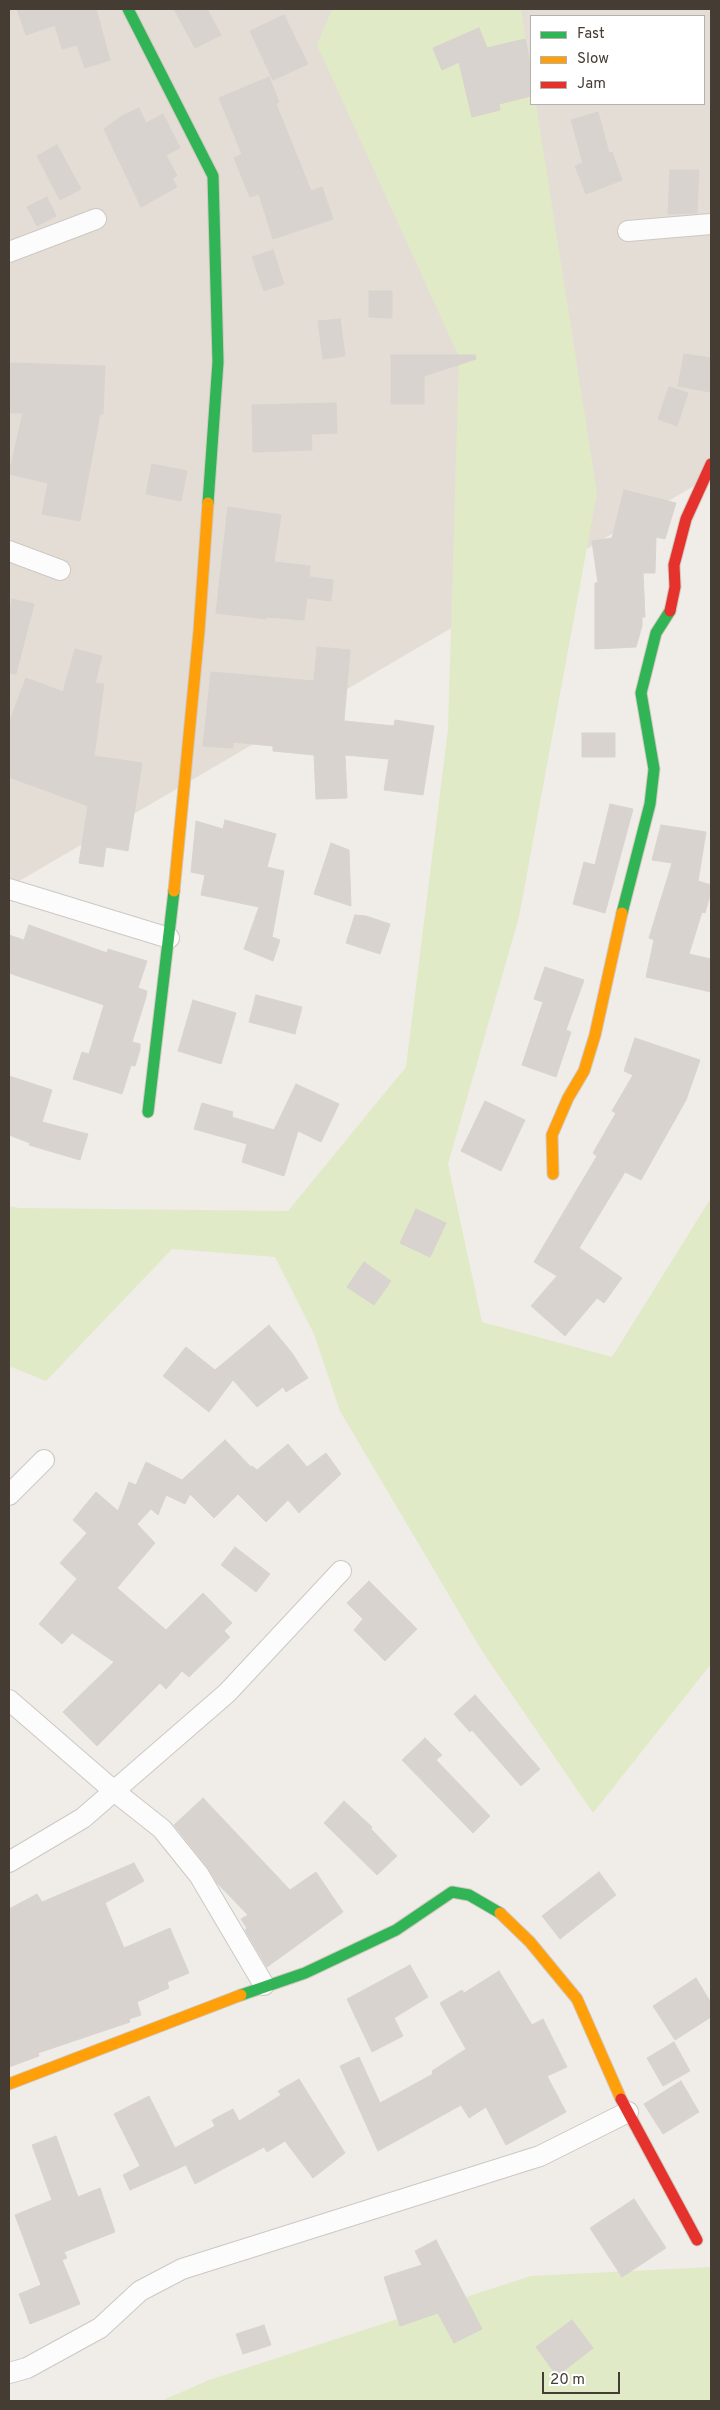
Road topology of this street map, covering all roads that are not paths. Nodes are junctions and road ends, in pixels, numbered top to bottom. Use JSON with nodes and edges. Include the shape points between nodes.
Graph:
{"nodes":[{"id":1,"x":128,"y":9,"type":"edge"},
{"id":2,"x":96,"y":219,"type":"dead end"},
{"id":3,"x":711,"y":224,"type":"edge"},
{"id":4,"x":628,"y":231,"type":"dead end"},
{"id":5,"x":9,"y":252,"type":"edge"},
{"id":6,"x":711,"y":464,"type":"edge"},
{"id":7,"x":9,"y":551,"type":"edge"},
{"id":8,"x":60,"y":570,"type":"dead end"},
{"id":9,"x":9,"y":889,"type":"edge"},
{"id":10,"x":169,"y":938,"type":"junction"},
{"id":11,"x":148,"y":1112,"type":"dead end"},
{"id":12,"x":553,"y":1174,"type":"dead end"},
{"id":13,"x":44,"y":1460,"type":"dead end"},
{"id":14,"x":9,"y":1495,"type":"edge"},
{"id":15,"x":341,"y":1571,"type":"dead end"},
{"id":16,"x":9,"y":1700,"type":"edge"},
{"id":17,"x":114,"y":1792,"type":"junction"},
{"id":18,"x":9,"y":1862,"type":"edge"},
{"id":19,"x":264,"y":1985,"type":"junction"},
{"id":20,"x":9,"y":2084,"type":"edge"},
{"id":21,"x":628,"y":2112,"type":"junction"},
{"id":22,"x":697,"y":2240,"type":"dead end"},
{"id":23,"x":9,"y":2372,"type":"edge"}],
"edges":[{"from":1,"to":10,"type":"street","via":[[213,176],[218,362],[199,631]]},
{"from":2,"to":5,"type":"street"},
{"from":3,"to":4,"type":"street"},
{"from":6,"to":12,"type":"street","via":[[686,519],[674,565],[672,609],[656,633],[641,693],[654,770],[650,804],[617,931],[595,1034],[584,1071],[552,1135]]},
{"from":7,"to":8,"type":"street"},
{"from":9,"to":10,"type":"street"},
{"from":10,"to":11,"type":"street"},
{"from":13,"to":14,"type":"street"},
{"from":15,"to":17,"type":"street","via":[[227,1692]]},
{"from":16,"to":17,"type":"street"},
{"from":17,"to":18,"type":"street","via":[[83,1818]]},
{"from":17,"to":19,"type":"street","via":[[162,1829],[199,1875]]},
{"from":19,"to":20,"type":"street"},
{"from":19,"to":21,"type":"street","via":[[304,1973],[396,1930],[452,1892],[469,1895],[496,1909],[577,1999]]},
{"from":21,"to":22,"type":"street"},
{"from":21,"to":23,"type":"street","via":[[540,2156],[182,2269],[140,2291],[100,2328],[27,2368]]}]}
